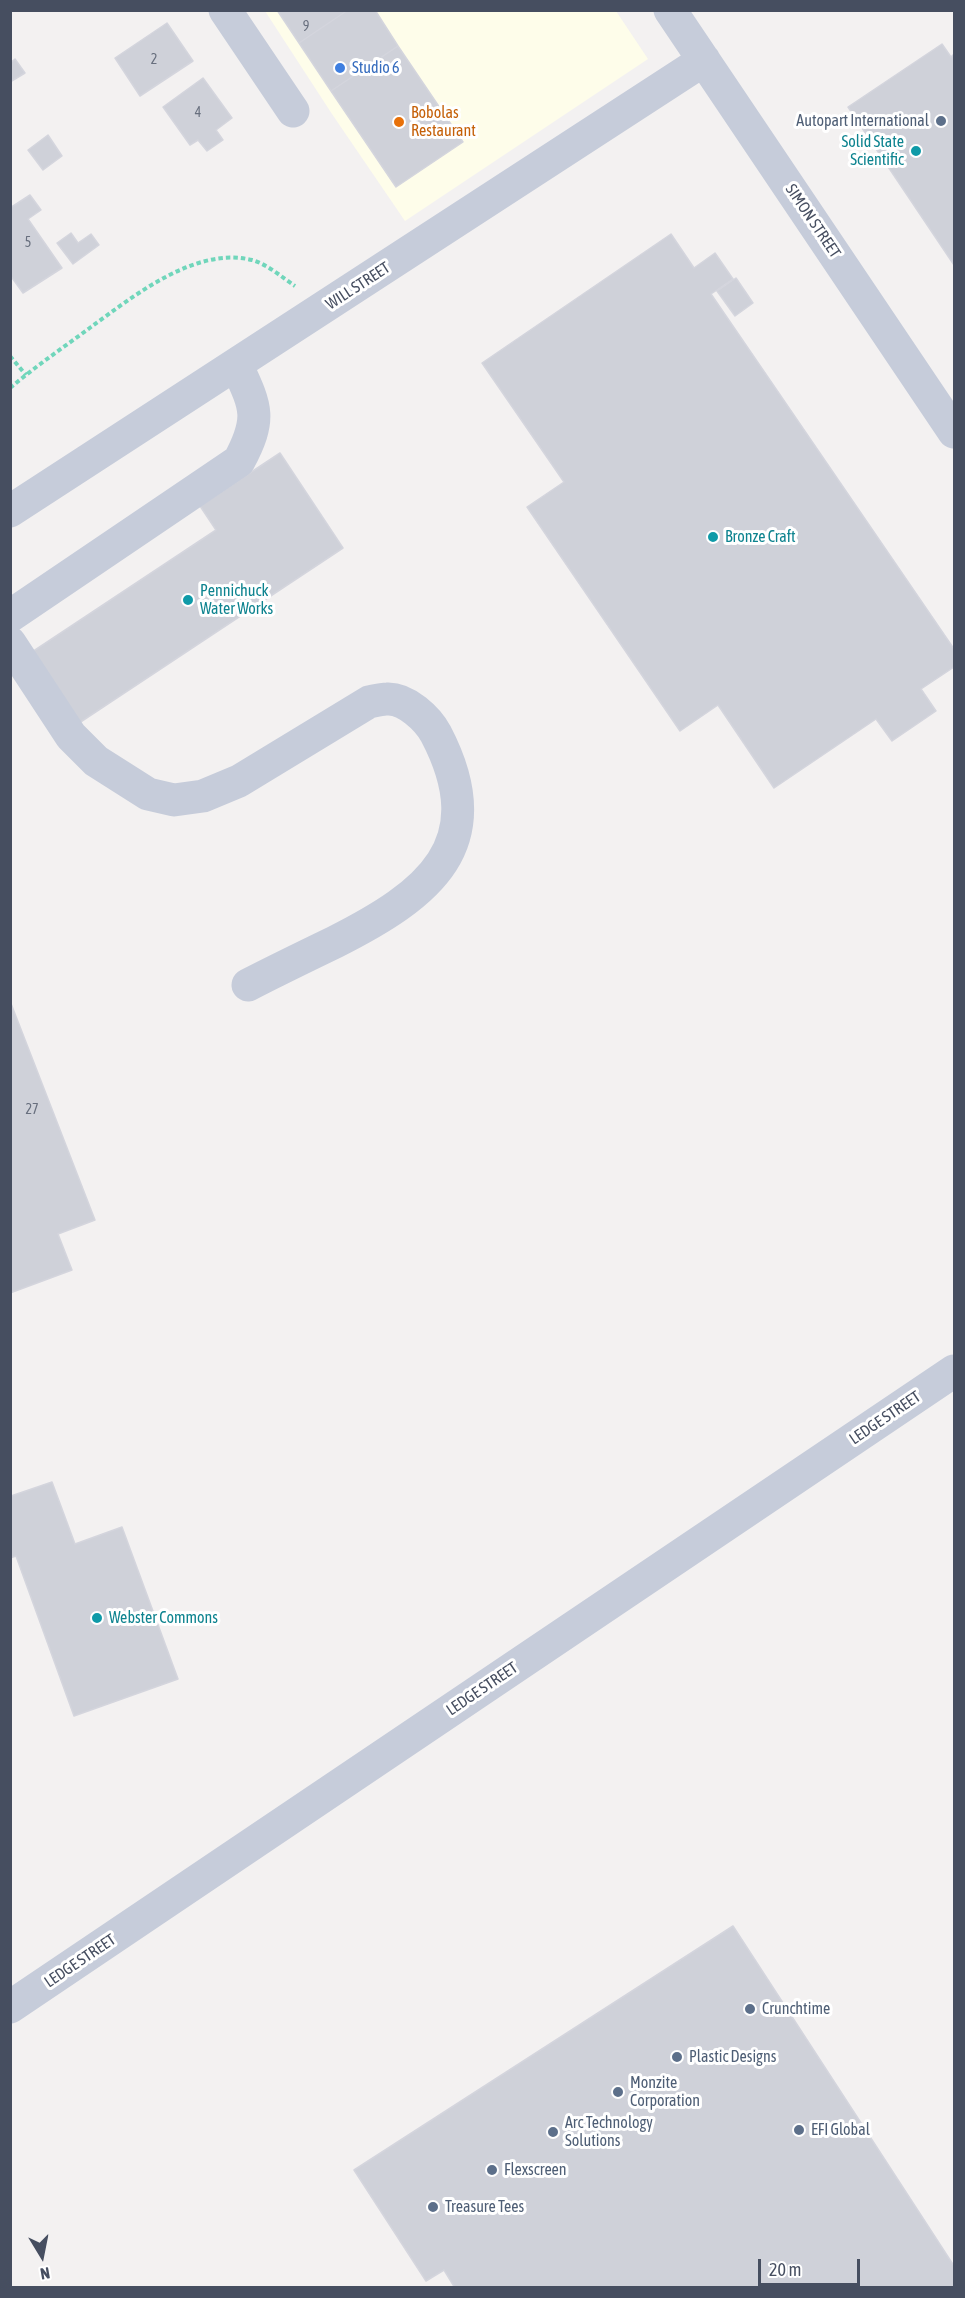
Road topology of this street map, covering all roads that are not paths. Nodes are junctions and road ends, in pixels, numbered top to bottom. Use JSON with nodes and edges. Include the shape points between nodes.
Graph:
{"nodes":[{"id":1,"x":225,"y":10,"type":"edge"},
{"id":2,"x":670,"y":10,"type":"edge"},
{"id":3,"x":704,"y":60,"type":"junction"},
{"id":4,"x":293,"y":111,"type":"dead end"},
{"id":5,"x":237,"y":366,"type":"junction"},
{"id":6,"x":954,"y":432,"type":"edge"},
{"id":7,"x":10,"y":512,"type":"edge"},
{"id":8,"x":10,"y":616,"type":"edge"},
{"id":9,"x":10,"y":643,"type":"edge"},
{"id":10,"x":248,"y":985,"type":"dead end"},
{"id":11,"x":954,"y":1371,"type":"edge"},
{"id":12,"x":10,"y":2007,"type":"edge"}],
"edges":[{"from":1,"to":4,"type":"street"},
{"from":2,"to":3,"type":"street","name":"SIMON STREET"},
{"from":3,"to":5,"type":"street","name":"WILL STREET"},
{"from":3,"to":6,"type":"street","name":"SIMON STREET"},
{"from":5,"to":7,"type":"street","name":"WILL STREET"},
{"from":5,"to":8,"type":"street","via":[[255,416],[251,438],[239,460]]},
{"from":9,"to":10,"type":"street","via":[[71,736],[96,761],[148,794],[174,800],[203,796],[239,781],[369,702],[389,698],[414,708],[432,726],[448,757],[458,795],[455,834],[441,867],[415,894],[379,920]]},
{"from":11,"to":12,"type":"street","name":"LEDGE STREET"}]}
